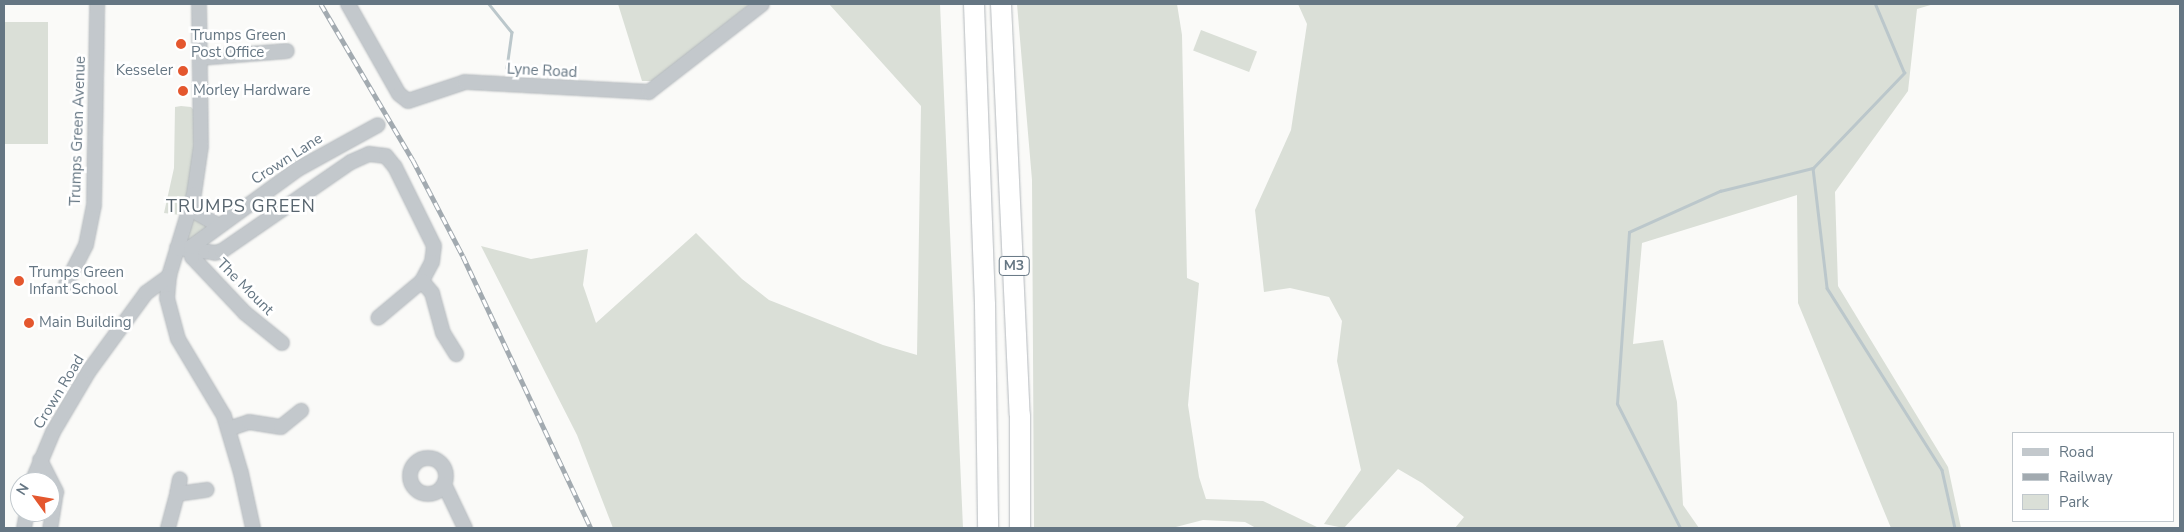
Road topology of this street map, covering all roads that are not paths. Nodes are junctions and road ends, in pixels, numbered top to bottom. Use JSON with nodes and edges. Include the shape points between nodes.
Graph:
{"nodes":[{"id":1,"x":97,"y":4,"type":"edge"},
{"id":2,"x":199,"y":4,"type":"edge"},
{"id":3,"x":348,"y":4,"type":"edge"},
{"id":4,"x":762,"y":4,"type":"edge"},
{"id":5,"x":974,"y":4,"type":"edge"},
{"id":6,"x":1002,"y":4,"type":"edge"},
{"id":7,"x":287,"y":51,"type":"dead end"},
{"id":8,"x":200,"y":58,"type":"junction"},
{"id":9,"x":378,"y":125,"type":"dead end"},
{"id":10,"x":190,"y":208,"type":"junction"},
{"id":11,"x":218,"y":225,"type":"junction"},
{"id":12,"x":184,"y":249,"type":"junction"},
{"id":13,"x":169,"y":276,"type":"junction"},
{"id":14,"x":422,"y":281,"type":"junction"},
{"id":15,"x":66,"y":284,"type":"dead end"},
{"id":16,"x":378,"y":318,"type":"dead end"},
{"id":17,"x":282,"y":343,"type":"dead end"},
{"id":18,"x":456,"y":354,"type":"dead end"},
{"id":19,"x":301,"y":411,"type":"dead end"},
{"id":20,"x":228,"y":429,"type":"junction"},
{"id":21,"x":40,"y":460,"type":"junction"},
{"id":22,"x":36,"y":472,"type":"edge"},
{"id":23,"x":180,"y":479,"type":"dead end"},
{"id":24,"x":444,"y":484,"type":"dead end"},
{"id":25,"x":207,"y":490,"type":"dead end"},
{"id":26,"x":177,"y":494,"type":"junction"},
{"id":27,"x":50,"y":528,"type":"edge"},
{"id":28,"x":168,"y":528,"type":"edge"},
{"id":29,"x":253,"y":528,"type":"edge"},
{"id":30,"x":465,"y":528,"type":"edge"},
{"id":31,"x":988,"y":528,"type":"edge"},
{"id":32,"x":1020,"y":528,"type":"edge"}],
"edges":[{"from":1,"to":15,"type":"street","name":"Trumps Green Avenue","via":[[94,205],[86,245]]},
{"from":2,"to":8,"type":"street"},
{"from":3,"to":4,"type":"street","name":"Lyne Road","via":[[399,94],[408,101],[465,82],[649,92]]},
{"from":5,"to":31,"type":"highway","number":"M3","via":[[986,325]]},
{"from":6,"to":32,"type":"highway","number":"M3","via":[[1018,386]]},
{"from":7,"to":8,"type":"street"},
{"from":8,"to":10,"type":"street","via":[[201,146]]},
{"from":9,"to":11,"type":"street","name":"Crown Lane","via":[[322,154]]},
{"from":10,"to":11,"type":"street"},
{"from":10,"to":12,"type":"street"},
{"from":11,"to":12,"type":"street","name":"Crown Lane"},
{"from":12,"to":13,"type":"street"},
{"from":12,"to":14,"type":"street","via":[[222,251],[361,156],[380,154],[395,167],[434,246],[432,262]]},
{"from":12,"to":17,"type":"street","name":"The Mount","via":[[245,313]]},
{"from":13,"to":20,"type":"street","via":[[168,312],[175,332],[218,402]]},
{"from":13,"to":21,"type":"street","name":"Crown Road","via":[[146,293],[89,371]]},
{"from":14,"to":16,"type":"street"},
{"from":14,"to":18,"type":"street","via":[[432,293],[444,333]]},
{"from":19,"to":20,"type":"street","via":[[281,427],[249,422]]},
{"from":20,"to":29,"type":"street"},
{"from":21,"to":22,"type":"street","name":"Crown Road"},
{"from":21,"to":27,"type":"street","via":[[52,478],[56,492]]},
{"from":23,"to":26,"type":"street"},
{"from":24,"to":30,"type":"street"},
{"from":25,"to":26,"type":"street"},
{"from":26,"to":28,"type":"street"}]}
